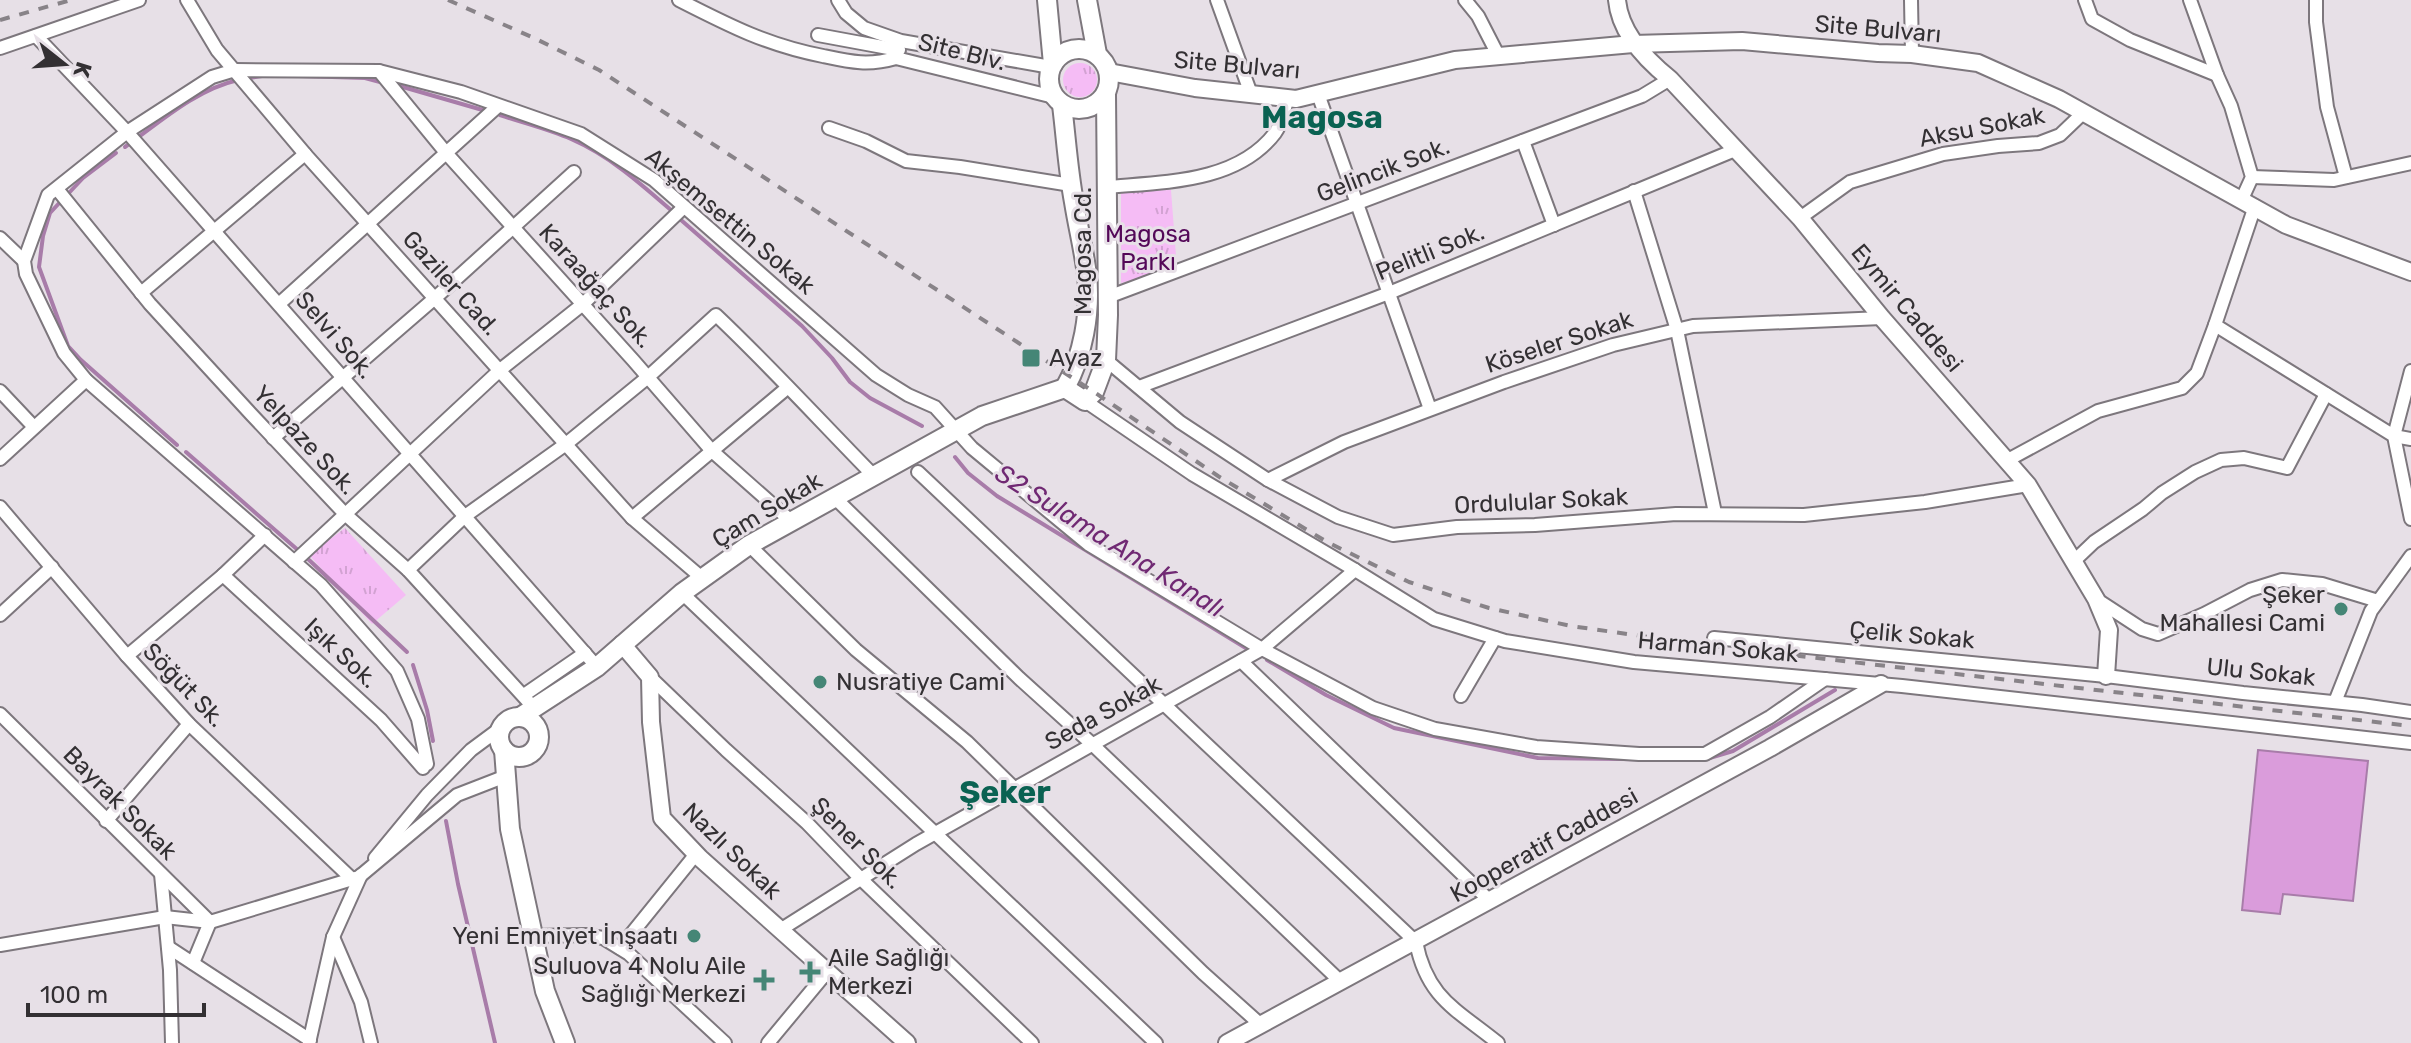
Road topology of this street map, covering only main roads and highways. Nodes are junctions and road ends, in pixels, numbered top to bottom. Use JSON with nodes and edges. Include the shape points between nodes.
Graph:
{"nodes":[{"id":1,"x":1047,"y":0,"type":"edge"},
{"id":2,"x":1087,"y":0,"type":"edge"},
{"id":3,"x":1097,"y":54,"type":"junction"},
{"id":4,"x":1052,"y":65,"type":"junction"},
{"id":5,"x":1106,"y":95,"type":"junction"},
{"id":6,"x":1058,"y":101,"type":"junction"},
{"id":7,"x":1065,"y":388,"type":"junction"},
{"id":8,"x":526,"y":707,"type":"junction"},
{"id":9,"x":504,"y":750,"type":"junction"},
{"id":10,"x":565,"y":1043,"type":"edge"}],
"edges":[{"from":1,"to":4,"type":"main road"},
{"from":2,"to":3,"type":"main road"},
{"from":3,"to":4,"type":"main road","via":[[1072,50]]},
{"from":3,"to":5,"type":"main road","via":[[1109,72]]},
{"from":4,"to":6,"type":"main road","via":[[1050,88]]},
{"from":5,"to":6,"type":"main road","via":[[1082,110]]},
{"from":5,"to":7,"type":"main road","name":"Magosa Cd.","via":[[1106,360],[1085,401]]},
{"from":6,"to":7,"type":"main road","name":"Magosa Cd.","via":[[1087,277],[1082,344]]},
{"from":7,"to":8,"type":"main road","name":"Çam Sokak","via":[[982,416],[749,545],[622,644]]},
{"from":8,"to":9,"type":"main road","name":"Çam Sokak","via":[[502,727],[499,740]]},
{"from":8,"to":9,"type":"main road","via":[[538,730],[538,743],[524,756]]},
{"from":9,"to":10,"type":"main road","via":[[510,829],[545,991]]}]}
